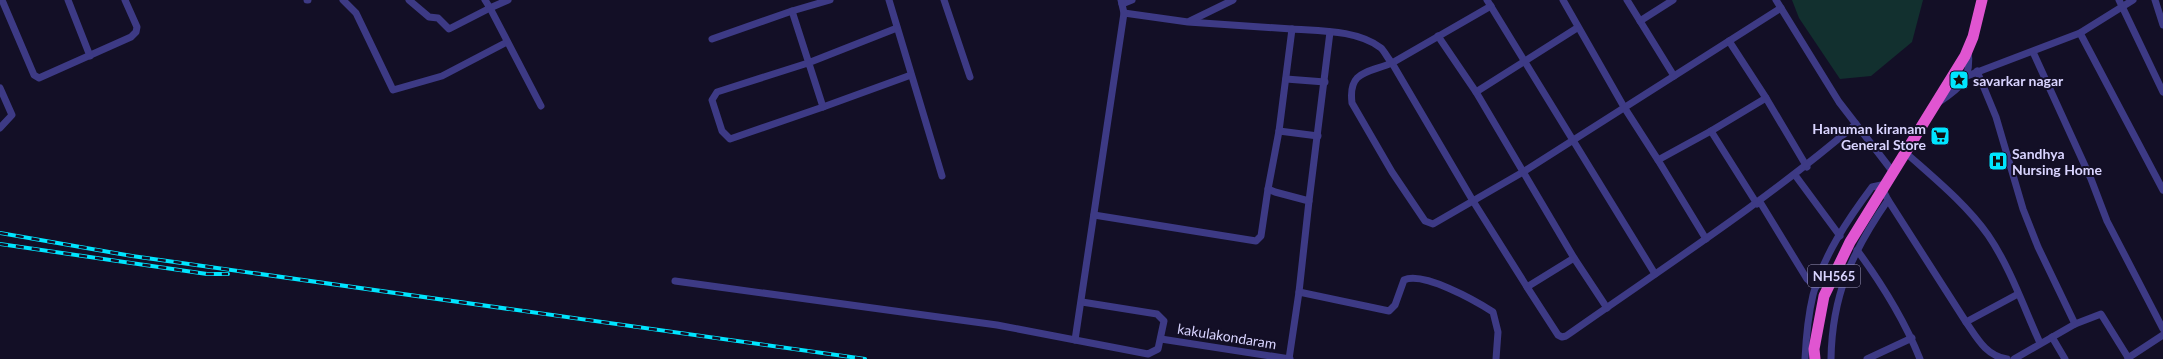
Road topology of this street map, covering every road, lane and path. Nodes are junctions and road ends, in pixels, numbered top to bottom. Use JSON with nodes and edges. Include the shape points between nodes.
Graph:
{"nodes":[{"id":1,"x":2,"y":0,"type":"edge"},
{"id":2,"x":68,"y":0,"type":"edge"},
{"id":3,"x":125,"y":0,"type":"edge"},
{"id":4,"x":409,"y":0,"type":"edge"},
{"id":5,"x":485,"y":0,"type":"edge"},
{"id":6,"x":508,"y":0,"type":"edge"},
{"id":7,"x":830,"y":0,"type":"edge"},
{"id":8,"x":889,"y":0,"type":"edge"},
{"id":9,"x":944,"y":0,"type":"edge"},
{"id":10,"x":1132,"y":0,"type":"edge"},
{"id":11,"x":1233,"y":0,"type":"edge"},
{"id":12,"x":1562,"y":0,"type":"edge"},
{"id":13,"x":1627,"y":0,"type":"edge"},
{"id":14,"x":1674,"y":0,"type":"edge"},
{"id":15,"x":1776,"y":0,"type":"edge"},
{"id":16,"x":1982,"y":0,"type":"edge"},
{"id":17,"x":2119,"y":0,"type":"edge"},
{"id":18,"x":2133,"y":0,"type":"edge"},
{"id":19,"x":2155,"y":0,"type":"edge"},
{"id":20,"x":2158,"y":0,"type":"edge"},
{"id":21,"x":345,"y":1,"type":"edge"},
{"id":22,"x":1122,"y":2,"type":"edge"},
{"id":23,"x":1489,"y":3,"type":"edge"},
{"id":24,"x":2163,"y":5,"type":"edge"},
{"id":25,"x":2122,"y":7,"type":"junction"},
{"id":26,"x":490,"y":8,"type":"junction"},
{"id":27,"x":1781,"y":8,"type":"junction"},
{"id":28,"x":792,"y":11,"type":"junction"},
{"id":29,"x":1124,"y":13,"type":"junction"},
{"id":30,"x":1640,"y":21,"type":"junction"},
{"id":31,"x":1188,"y":22,"type":"junction"},
{"id":32,"x":2163,"y":25,"type":"edge"},
{"id":33,"x":897,"y":28,"type":"junction"},
{"id":34,"x":1577,"y":28,"type":"junction"},
{"id":35,"x":1292,"y":29,"type":"junction"},
{"id":36,"x":1330,"y":32,"type":"junction"},
{"id":37,"x":2080,"y":33,"type":"junction"},
{"id":38,"x":1438,"y":36,"type":"junction"},
{"id":39,"x":712,"y":39,"type":"dead end"},
{"id":40,"x":1729,"y":41,"type":"junction"},
{"id":41,"x":507,"y":42,"type":"junction"},
{"id":42,"x":1968,"y":50,"type":"junction"},
{"id":43,"x":2033,"y":52,"type":"junction"},
{"id":44,"x":90,"y":56,"type":"junction"},
{"id":45,"x":1524,"y":61,"type":"junction"},
{"id":46,"x":808,"y":63,"type":"junction"},
{"id":47,"x":1392,"y":64,"type":"junction"},
{"id":48,"x":1977,"y":71,"type":"junction"},
{"id":49,"x":911,"y":75,"type":"junction"},
{"id":50,"x":1674,"y":76,"type":"junction"},
{"id":51,"x":1967,"y":76,"type":"junction"},
{"id":52,"x":970,"y":77,"type":"dead end"},
{"id":53,"x":1286,"y":79,"type":"junction"},
{"id":54,"x":1325,"y":82,"type":"junction"},
{"id":55,"x":0,"y":88,"type":"edge"},
{"id":56,"x":1476,"y":92,"type":"junction"},
{"id":57,"x":2163,"y":92,"type":"edge"},
{"id":58,"x":1766,"y":98,"type":"junction"},
{"id":59,"x":541,"y":106,"type":"dead end"},
{"id":60,"x":1934,"y":106,"type":"junction"},
{"id":61,"x":823,"y":107,"type":"junction"},
{"id":62,"x":1624,"y":107,"type":"junction"},
{"id":63,"x":1856,"y":124,"type":"junction"},
{"id":64,"x":0,"y":128,"type":"edge"},
{"id":65,"x":1279,"y":131,"type":"junction"},
{"id":66,"x":1710,"y":131,"type":"junction"},
{"id":67,"x":1318,"y":136,"type":"junction"},
{"id":68,"x":1573,"y":140,"type":"junction"},
{"id":69,"x":1906,"y":153,"type":"junction"},
{"id":70,"x":1658,"y":160,"type":"junction"},
{"id":71,"x":1807,"y":167,"type":"junction"},
{"id":72,"x":1523,"y":172,"type":"junction"},
{"id":73,"x":1893,"y":172,"type":"junction"},
{"id":74,"x":1795,"y":175,"type":"junction"},
{"id":75,"x":942,"y":176,"type":"dead end"},
{"id":76,"x":1885,"y":187,"type":"junction"},
{"id":77,"x":1268,"y":189,"type":"junction"},
{"id":78,"x":2163,"y":190,"type":"edge"},
{"id":79,"x":1309,"y":200,"type":"junction"},
{"id":80,"x":1888,"y":200,"type":"junction"},
{"id":81,"x":1473,"y":201,"type":"junction"},
{"id":82,"x":1758,"y":203,"type":"junction"},
{"id":83,"x":1094,"y":215,"type":"junction"},
{"id":84,"x":1840,"y":236,"type":"junction"},
{"id":85,"x":1706,"y":239,"type":"junction"},
{"id":86,"x":1857,"y":250,"type":"junction"},
{"id":87,"x":1574,"y":258,"type":"junction"},
{"id":88,"x":1655,"y":274,"type":"junction"},
{"id":89,"x":675,"y":281,"type":"dead end"},
{"id":90,"x":1527,"y":287,"type":"junction"},
{"id":91,"x":1816,"y":287,"type":"junction"},
{"id":92,"x":1299,"y":292,"type":"junction"},
{"id":93,"x":2018,"y":294,"type":"junction"},
{"id":94,"x":1082,"y":302,"type":"junction"},
{"id":95,"x":1607,"y":308,"type":"junction"},
{"id":96,"x":1966,"y":322,"type":"junction"},
{"id":97,"x":2075,"y":324,"type":"junction"},
{"id":98,"x":2163,"y":329,"type":"edge"},
{"id":99,"x":2163,"y":335,"type":"edge"},
{"id":100,"x":2052,"y":336,"type":"junction"},
{"id":101,"x":1912,"y":338,"type":"junction"},
{"id":102,"x":1161,"y":339,"type":"junction"},
{"id":103,"x":1075,"y":340,"type":"junction"},
{"id":104,"x":2040,"y":343,"type":"junction"},
{"id":105,"x":2129,"y":358,"type":"edge"},
{"id":106,"x":1289,"y":359,"type":"edge"},
{"id":107,"x":1496,"y":359,"type":"edge"},
{"id":108,"x":1805,"y":359,"type":"edge"},
{"id":109,"x":1815,"y":359,"type":"edge"},
{"id":110,"x":1830,"y":359,"type":"edge"},
{"id":111,"x":1867,"y":359,"type":"edge"},
{"id":112,"x":1920,"y":359,"type":"edge"},
{"id":113,"x":2007,"y":359,"type":"edge"},
{"id":114,"x":2014,"y":359,"type":"edge"},
{"id":115,"x":2065,"y":359,"type":"edge"}],
"edges":[{"from":1,"to":44,"type":"street","via":[[34,75],[38,78]]},
{"from":2,"to":44,"type":"street"},
{"from":3,"to":44,"type":"street","via":[[136,32],[131,37]]},
{"from":4,"to":26,"type":"street","via":[[428,16],[438,18],[449,29]]},
{"from":5,"to":26,"type":"street"},
{"from":6,"to":26,"type":"street"},
{"from":7,"to":28,"type":"street"},
{"from":8,"to":33,"type":"street"},
{"from":9,"to":52,"type":"street"},
{"from":10,"to":22,"type":"street"},
{"from":11,"to":31,"type":"street"},
{"from":12,"to":34,"type":"street"},
{"from":13,"to":30,"type":"street"},
{"from":14,"to":30,"type":"street"},
{"from":15,"to":27,"type":"street"},
{"from":16,"to":42,"type":"highway","number":"NH565"},
{"from":17,"to":25,"type":"street"},
{"from":18,"to":25,"type":"street"},
{"from":19,"to":32,"type":"street"},
{"from":20,"to":24,"type":"street"},
{"from":21,"to":41,"type":"street","via":[[356,13],[393,90],[442,76]]},
{"from":22,"to":29,"type":"street"},
{"from":23,"to":38,"type":"street"},
{"from":23,"to":45,"type":"street"},
{"from":25,"to":37,"type":"street"},
{"from":25,"to":57,"type":"street"},
{"from":26,"to":41,"type":"street"},
{"from":27,"to":40,"type":"street"},
{"from":27,"to":63,"type":"street"},
{"from":28,"to":39,"type":"street"},
{"from":28,"to":46,"type":"street"},
{"from":29,"to":31,"type":"street"},
{"from":29,"to":83,"type":"street"},
{"from":30,"to":50,"type":"street"},
{"from":31,"to":35,"type":"street"},
{"from":33,"to":46,"type":"street"},
{"from":33,"to":49,"type":"street"},
{"from":34,"to":45,"type":"street"},
{"from":34,"to":62,"type":"street"},
{"from":35,"to":36,"type":"street"},
{"from":35,"to":53,"type":"street"},
{"from":36,"to":47,"type":"street","via":[[1360,38],[1376,45],[1382,49]]},
{"from":36,"to":54,"type":"street"},
{"from":37,"to":43,"type":"street"},
{"from":37,"to":78,"type":"street"},
{"from":38,"to":47,"type":"street"},
{"from":38,"to":56,"type":"street"},
{"from":40,"to":50,"type":"street"},
{"from":40,"to":58,"type":"street"},
{"from":41,"to":59,"type":"street"},
{"from":42,"to":51,"type":"street","via":[[1970,68]]},
{"from":42,"to":60,"type":"highway","number":"NH565"},
{"from":43,"to":48,"type":"street"},
{"from":43,"to":98,"type":"street","via":[[2091,179],[2107,221]]},
{"from":45,"to":56,"type":"street"},
{"from":45,"to":68,"type":"street"},
{"from":46,"to":61,"type":"street"},
{"from":46,"to":61,"type":"street","via":[[717,92],[712,100],[718,122],[726,136],[735,139]]},
{"from":47,"to":81,"type":"street"},
{"from":47,"to":81,"type":"street","via":[[1359,76],[1353,81],[1352,103],[1364,126],[1392,172],[1429,224],[1438,222]]},
{"from":48,"to":51,"type":"street"},
{"from":48,"to":97,"type":"street","via":[[1996,117],[2038,247]]},
{"from":49,"to":61,"type":"street"},
{"from":49,"to":75,"type":"street"},
{"from":50,"to":62,"type":"street"},
{"from":51,"to":60,"type":"street","via":[[1960,86]]},
{"from":53,"to":54,"type":"street"},
{"from":53,"to":65,"type":"street"},
{"from":54,"to":67,"type":"street"},
{"from":55,"to":64,"type":"street","via":[[12,114]]},
{"from":56,"to":72,"type":"street"},
{"from":58,"to":66,"type":"street"},
{"from":58,"to":71,"type":"street"},
{"from":60,"to":69,"type":"highway","number":"NH565"},
{"from":62,"to":68,"type":"street"},
{"from":62,"to":70,"type":"street"},
{"from":63,"to":71,"type":"street"},
{"from":63,"to":73,"type":"street"},
{"from":65,"to":67,"type":"street"},
{"from":65,"to":77,"type":"street"},
{"from":66,"to":70,"type":"street"},
{"from":66,"to":82,"type":"street"},
{"from":67,"to":79,"type":"street"},
{"from":68,"to":72,"type":"street"},
{"from":68,"to":88,"type":"street"},
{"from":69,"to":73,"type":"highway","number":"NH565"},
{"from":69,"to":93,"type":"street","via":[[1931,174],[1981,226],[2001,258]]},
{"from":70,"to":85,"type":"street"},
{"from":71,"to":74,"type":"street"},
{"from":72,"to":81,"type":"street"},
{"from":72,"to":87,"type":"street"},
{"from":73,"to":76,"type":"highway","number":"NH565"},
{"from":74,"to":82,"type":"street"},
{"from":74,"to":84,"type":"street"},
{"from":76,"to":80,"type":"street"},
{"from":76,"to":84,"type":"street","via":[[1872,187]]},
{"from":76,"to":109,"type":"highway","number":"NH565","via":[[1850,242],[1824,296],[1814,349]]},
{"from":77,"to":79,"type":"street"},
{"from":77,"to":83,"type":"street","via":[[1261,236],[1256,241]]},
{"from":79,"to":92,"type":"street"},
{"from":80,"to":86,"type":"street"},
{"from":80,"to":96,"type":"street"},
{"from":81,"to":90,"type":"street"},
{"from":82,"to":85,"type":"street"},
{"from":82,"to":91,"type":"street","via":[[1807,279]]},
{"from":83,"to":94,"type":"street"},
{"from":84,"to":91,"type":"street","via":[[1826,259]]},
{"from":85,"to":88,"type":"street"},
{"from":86,"to":101,"type":"street","via":[[1887,292]]},
{"from":86,"to":110,"type":"street","via":[[1838,297],[1831,330]]},
{"from":87,"to":90,"type":"street"},
{"from":87,"to":95,"type":"street"},
{"from":88,"to":95,"type":"street"},
{"from":89,"to":103,"type":"street","via":[[997,325]]},
{"from":90,"to":95,"type":"street","via":[[1558,335],[1562,337]]},
{"from":91,"to":108,"type":"street","via":[[1806,335]]},
{"from":92,"to":106,"type":"street"},
{"from":92,"to":107,"type":"street","via":[[1389,311],[1395,305],[1404,280],[1410,277],[1430,281],[1493,312],[1498,332]]},
{"from":93,"to":96,"type":"street"},
{"from":93,"to":104,"type":"street"},
{"from":94,"to":102,"type":"street","via":[[1157,314],[1164,321]]},
{"from":94,"to":103,"type":"street"},
{"from":96,"to":113,"type":"street","via":[[1987,352],[1992,356]]},
{"from":97,"to":100,"type":"street"},
{"from":97,"to":105,"type":"street","via":[[2101,314]]},
{"from":99,"to":105,"type":"street"},
{"from":100,"to":104,"type":"street"},
{"from":100,"to":115,"type":"street"},
{"from":101,"to":111,"type":"street"},
{"from":101,"to":112,"type":"street"},
{"from":102,"to":103,"type":"street","via":[[1158,349],[1148,354]]},
{"from":102,"to":106,"type":"street","name":"kakulakondaram"},
{"from":104,"to":114,"type":"street"}]}
